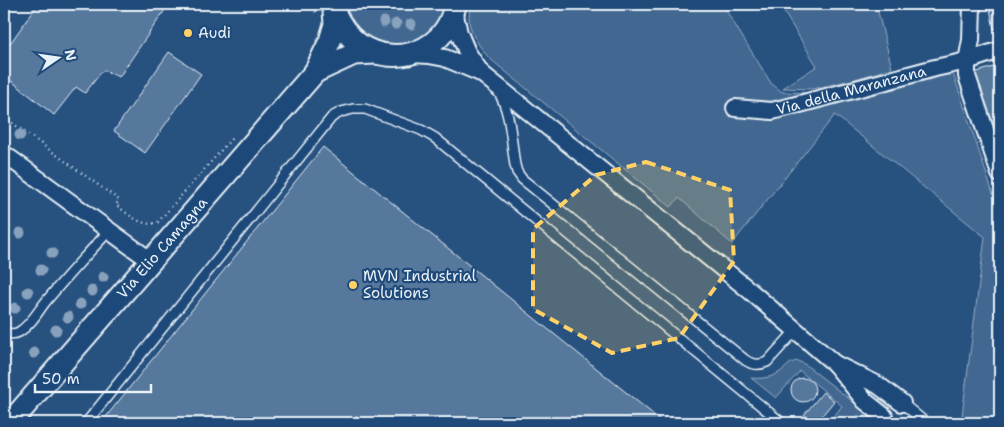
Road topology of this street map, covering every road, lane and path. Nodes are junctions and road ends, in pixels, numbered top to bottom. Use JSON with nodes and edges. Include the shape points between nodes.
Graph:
{"nodes":[{"id":1,"x":308,"y":4,"type":"edge"},
{"id":2,"x":972,"y":4,"type":"edge"},
{"id":3,"x":455,"y":7,"type":"edge"},
{"id":4,"x":328,"y":9,"type":"edge"},
{"id":5,"x":1000,"y":50,"type":"edge"},
{"id":6,"x":375,"y":53,"type":"junction"},
{"id":7,"x":412,"y":54,"type":"junction"},
{"id":8,"x":967,"y":61,"type":"junction"},
{"id":9,"x":315,"y":72,"type":"junction"},
{"id":10,"x":486,"y":77,"type":"junction"},
{"id":11,"x":735,"y":108,"type":"dead end"},
{"id":12,"x":4,"y":116,"type":"edge"},
{"id":13,"x":236,"y":133,"type":"dead end"},
{"id":14,"x":4,"y":154,"type":"edge"},
{"id":15,"x":1000,"y":174,"type":"edge"},
{"id":16,"x":109,"y":231,"type":"junction"},
{"id":17,"x":151,"y":261,"type":"junction"},
{"id":18,"x":796,"y":330,"type":"junction"},
{"id":19,"x":4,"y":332,"type":"edge"},
{"id":20,"x":835,"y":364,"type":"junction"},
{"id":21,"x":902,"y":404,"type":"joint"},
{"id":22,"x":889,"y":420,"type":"edge"},
{"id":23,"x":10,"y":423,"type":"edge"},
{"id":24,"x":86,"y":423,"type":"edge"},
{"id":25,"x":782,"y":423,"type":"edge"},
{"id":26,"x":926,"y":423,"type":"edge"}],
"edges":[{"from":1,"to":4,"type":"path","via":[[313,8]]},
{"from":2,"to":8,"type":"street"},
{"from":3,"to":7,"type":"street","via":[[449,24],[438,38]]},
{"from":3,"to":10,"type":"street","via":[[459,33],[467,52]]},
{"from":4,"to":6,"type":"street","via":[[358,44]]},
{"from":4,"to":9,"type":"street","name":"Via Elio Camagna","via":[[335,24]]},
{"from":5,"to":8,"type":"street","name":"Via della Maranzana"},
{"from":6,"to":7,"type":"street","name":"Via Elio Camagna"},
{"from":6,"to":9,"type":"street","name":"Via Elio Camagna","via":[[354,54]]},
{"from":7,"to":10,"type":"street","via":[[445,58]]},
{"from":8,"to":11,"type":"street","name":"Via della Maranzana","via":[[772,111]]},
{"from":8,"to":15,"type":"street","via":[[967,76]]},
{"from":9,"to":17,"type":"street","name":"Via Elio Camagna"},
{"from":10,"to":18,"type":"street"},
{"from":10,"to":18,"type":"lane","via":[[504,105],[515,164],[522,179],[749,363],[766,362]]},
{"from":12,"to":13,"type":"path","via":[[120,200],[116,205],[142,223],[150,224],[158,222]]},
{"from":14,"to":16,"type":"street"},
{"from":16,"to":17,"type":"street"},
{"from":16,"to":19,"type":"lane","via":[[32,320],[14,334]]},
{"from":17,"to":23,"type":"street","name":"Via Elio Camagna"},
{"from":18,"to":20,"type":"street"},
{"from":20,"to":21,"type":"street","via":[[878,385]]},
{"from":20,"to":22,"type":"street","via":[[865,401]]},
{"from":21,"to":26,"type":"lane"},
{"from":24,"to":25,"type":"lane","via":[[332,117],[353,109],[365,109],[435,138]]}]}
